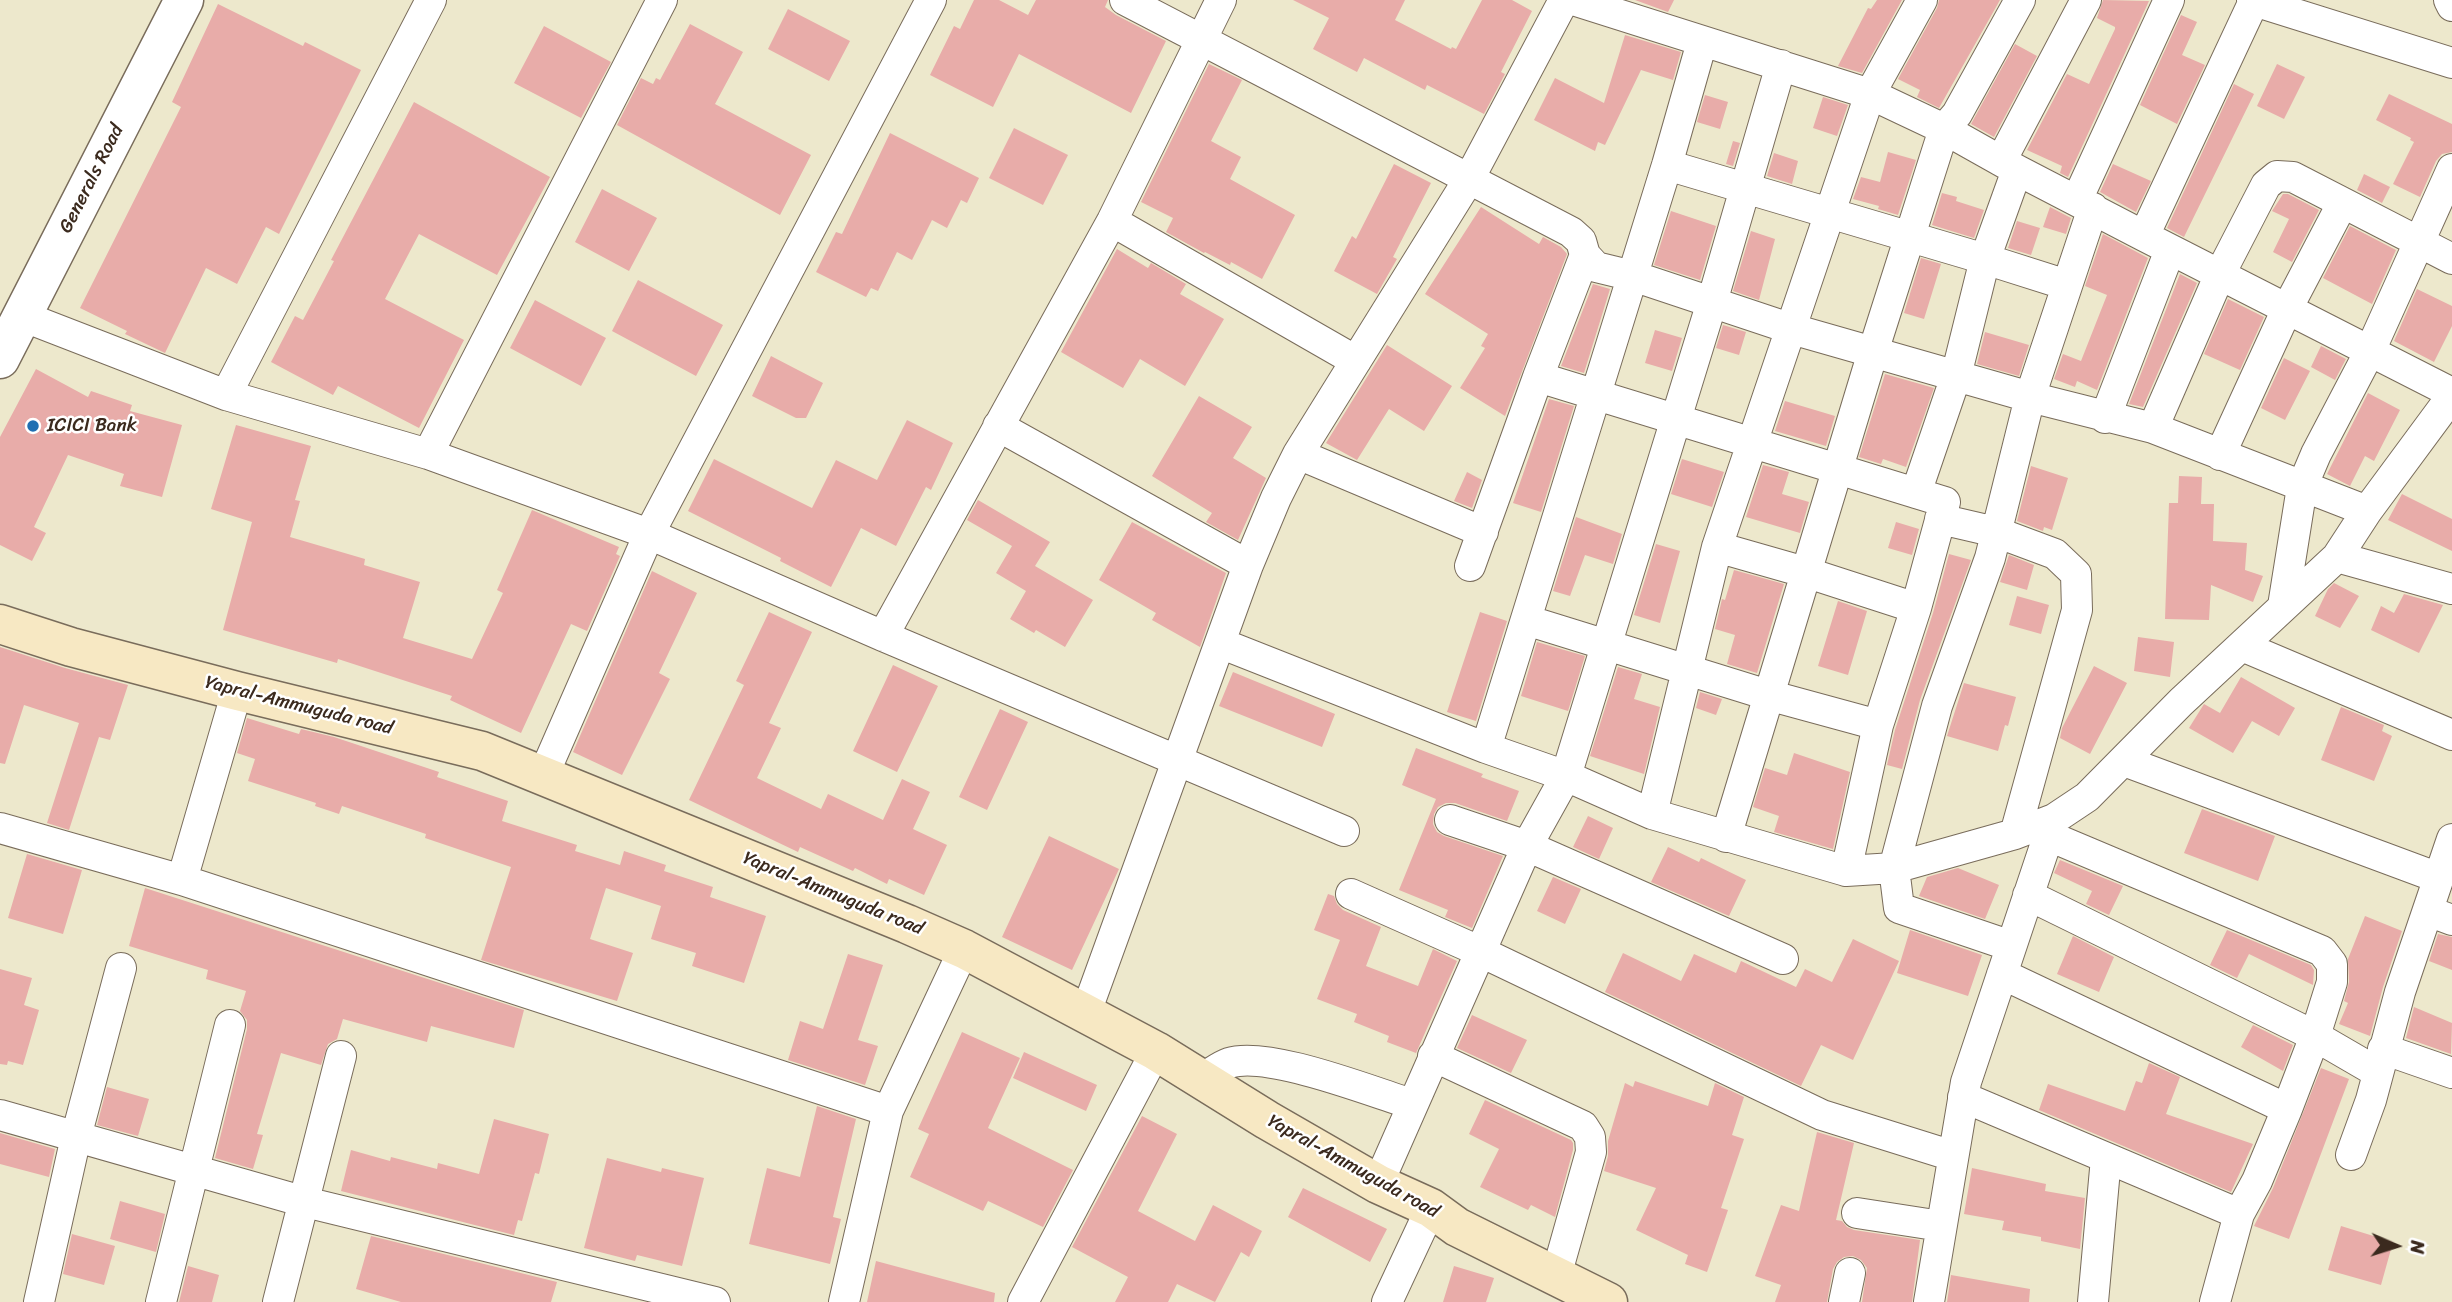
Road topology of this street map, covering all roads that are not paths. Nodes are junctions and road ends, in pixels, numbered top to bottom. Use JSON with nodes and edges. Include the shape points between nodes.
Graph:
{"nodes":[{"id":1,"x":184,"y":0,"type":"edge"},
{"id":2,"x":431,"y":0,"type":"edge"},
{"id":3,"x":662,"y":0,"type":"edge"},
{"id":4,"x":931,"y":0,"type":"edge"},
{"id":5,"x":1125,"y":0,"type":"edge"},
{"id":6,"x":1221,"y":0,"type":"edge"},
{"id":7,"x":1564,"y":0,"type":"edge"},
{"id":8,"x":1573,"y":0,"type":"edge"},
{"id":9,"x":1922,"y":0,"type":"edge"},
{"id":10,"x":2020,"y":0,"type":"edge"},
{"id":11,"x":2086,"y":0,"type":"edge"},
{"id":12,"x":2169,"y":0,"type":"edge"},
{"id":13,"x":2253,"y":0,"type":"edge"},
{"id":14,"x":2449,"y":0,"type":"edge"},
{"id":15,"x":2452,"y":6,"type":"edge"},
{"id":16,"x":1201,"y":40,"type":"junction"},
{"id":17,"x":1702,"y":41,"type":"junction"},
{"id":18,"x":2452,"y":63,"type":"edge"},
{"id":19,"x":1781,"y":65,"type":"junction"},
{"id":20,"x":1870,"y":94,"type":"junction"},
{"id":21,"x":1944,"y":129,"type":"junction"},
{"id":22,"x":1667,"y":165,"type":"junction"},
{"id":23,"x":2009,"y":165,"type":"junction"},
{"id":24,"x":2452,"y":169,"type":"edge"},
{"id":25,"x":1469,"y":179,"type":"junction"},
{"id":26,"x":1746,"y":189,"type":"junction"},
{"id":27,"x":2085,"y":204,"type":"junction"},
{"id":28,"x":2342,"y":204,"type":"junction"},
{"id":29,"x":1830,"y":214,"type":"junction"},
{"id":30,"x":1112,"y":221,"type":"junction"},
{"id":31,"x":2144,"y":236,"type":"junction"},
{"id":32,"x":1910,"y":238,"type":"junction"},
{"id":33,"x":2421,"y":242,"type":"junction"},
{"id":34,"x":2170,"y":250,"type":"junction"},
{"id":35,"x":1585,"y":255,"type":"junction"},
{"id":36,"x":1985,"y":259,"type":"junction"},
{"id":37,"x":2452,"y":259,"type":"edge"},
{"id":38,"x":2220,"y":275,"type":"junction"},
{"id":39,"x":1633,"y":276,"type":"junction"},
{"id":40,"x":2067,"y":285,"type":"junction"},
{"id":41,"x":1712,"y":302,"type":"junction"},
{"id":42,"x":2287,"y":309,"type":"junction"},
{"id":43,"x":22,"y":316,"type":"junction"},
{"id":44,"x":1792,"y":329,"type":"junction"},
{"id":45,"x":2370,"y":351,"type":"junction"},
{"id":46,"x":1873,"y":352,"type":"junction"},
{"id":47,"x":0,"y":359,"type":"edge"},
{"id":48,"x":1356,"y":361,"type":"junction"},
{"id":49,"x":1956,"y":376,"type":"junction"},
{"id":50,"x":1538,"y":377,"type":"junction"},
{"id":51,"x":2452,"y":394,"type":"edge"},
{"id":52,"x":226,"y":395,"type":"junction"},
{"id":53,"x":1596,"y":395,"type":"junction"},
{"id":54,"x":2030,"y":397,"type":"junction"},
{"id":55,"x":2105,"y":418,"type":"junction"},
{"id":56,"x":1676,"y":420,"type":"junction"},
{"id":57,"x":998,"y":426,"type":"junction"},
{"id":58,"x":2153,"y":428,"type":"junction"},
{"id":59,"x":1752,"y":443,"type":"junction"},
{"id":60,"x":428,"y":454,"type":"junction"},
{"id":61,"x":1298,"y":454,"type":"junction"},
{"id":62,"x":2220,"y":455,"type":"junction"},
{"id":63,"x":1838,"y":470,"type":"junction"},
{"id":64,"x":2302,"y":486,"type":"junction"},
{"id":65,"x":1916,"y":494,"type":"junction"},
{"id":66,"x":2367,"y":511,"type":"junction"},
{"id":67,"x":1940,"y":519,"type":"junction"},
{"id":68,"x":1996,"y":531,"type":"junction"},
{"id":69,"x":1483,"y":532,"type":"junction"},
{"id":70,"x":649,"y":534,"type":"junction"},
{"id":71,"x":1717,"y":547,"type":"junction"},
{"id":72,"x":2337,"y":557,"type":"junction"},
{"id":73,"x":1248,"y":565,"type":"junction"},
{"id":74,"x":1470,"y":566,"type":"dead end"},
{"id":75,"x":1808,"y":573,"type":"junction"},
{"id":76,"x":2452,"y":589,"type":"edge"},
{"id":77,"x":2283,"y":606,"type":"junction"},
{"id":78,"x":1916,"y":608,"type":"junction"},
{"id":79,"x":1525,"y":620,"type":"junction"},
{"id":80,"x":0,"y":624,"type":"edge"},
{"id":81,"x":883,"y":636,"type":"junction"},
{"id":82,"x":1220,"y":643,"type":"junction"},
{"id":83,"x":1607,"y":644,"type":"junction"},
{"id":84,"x":2242,"y":646,"type":"junction"},
{"id":85,"x":1686,"y":668,"type":"junction"},
{"id":86,"x":237,"y":691,"type":"junction"},
{"id":87,"x":1768,"y":695,"type":"junction"},
{"id":88,"x":1878,"y":725,"type":"junction"},
{"id":89,"x":2452,"y":735,"type":"edge"},
{"id":90,"x":1486,"y":748,"type":"junction"},
{"id":91,"x":1176,"y":761,"type":"junction"},
{"id":92,"x":2124,"y":761,"type":"junction"},
{"id":93,"x":543,"y":776,"type":"junction"},
{"id":94,"x":1566,"y":776,"type":"junction"},
{"id":95,"x":1652,"y":814,"type":"junction"},
{"id":96,"x":1450,"y":820,"type":"dead end"},
{"id":97,"x":2052,"y":827,"type":"junction"},
{"id":98,"x":0,"y":828,"type":"edge"},
{"id":99,"x":1344,"y":831,"type":"dead end"},
{"id":100,"x":2015,"y":834,"type":"junction"},
{"id":101,"x":1726,"y":837,"type":"junction"},
{"id":102,"x":2452,"y":839,"type":"edge"},
{"id":103,"x":1527,"y":846,"type":"junction"},
{"id":104,"x":1894,"y":868,"type":"junction"},
{"id":105,"x":1846,"y":871,"type":"junction"},
{"id":106,"x":2439,"y":878,"type":"junction"},
{"id":107,"x":181,"y":880,"type":"junction"},
{"id":108,"x":1351,"y":894,"type":"dead end"},
{"id":109,"x":2028,"y":895,"type":"junction"},
{"id":110,"x":2440,"y":916,"type":"edge"},
{"id":111,"x":964,"y":949,"type":"junction"},
{"id":112,"x":1479,"y":951,"type":"junction"},
{"id":113,"x":1783,"y":959,"type":"dead end"},
{"id":114,"x":2006,"y":960,"type":"junction"},
{"id":115,"x":121,"y":968,"type":"dead end"},
{"id":116,"x":1085,"y":1015,"type":"junction"},
{"id":117,"x":230,"y":1025,"type":"dead end"},
{"id":118,"x":2315,"y":1037,"type":"junction"},
{"id":119,"x":1156,"y":1051,"type":"junction"},
{"id":120,"x":341,"y":1056,"type":"dead end"},
{"id":121,"x":1433,"y":1056,"type":"junction"},
{"id":122,"x":2380,"y":1061,"type":"junction"},
{"id":123,"x":2452,"y":1073,"type":"edge"},
{"id":124,"x":1201,"y":1079,"type":"junction"},
{"id":125,"x":1963,"y":1097,"type":"junction"},
{"id":126,"x":1412,"y":1104,"type":"junction"},
{"id":127,"x":2287,"y":1109,"type":"junction"},
{"id":128,"x":888,"y":1111,"type":"junction"},
{"id":129,"x":0,"y":1115,"type":"edge"},
{"id":130,"x":76,"y":1138,"type":"junction"},
{"id":131,"x":2351,"y":1154,"type":"dead end"},
{"id":132,"x":1953,"y":1156,"type":"junction"},
{"id":133,"x":2106,"y":1158,"type":"junction"},
{"id":134,"x":195,"y":1169,"type":"junction"},
{"id":135,"x":1378,"y":1184,"type":"junction"},
{"id":136,"x":305,"y":1202,"type":"junction"},
{"id":137,"x":1431,"y":1208,"type":"junction"},
{"id":138,"x":1857,"y":1213,"type":"dead end"},
{"id":139,"x":2239,"y":1214,"type":"junction"},
{"id":140,"x":1941,"y":1226,"type":"junction"},
{"id":141,"x":1850,"y":1273,"type":"dead end"},
{"id":142,"x":1556,"y":1276,"type":"junction"},
{"id":143,"x":38,"y":1302,"type":"edge"},
{"id":144,"x":161,"y":1302,"type":"edge"},
{"id":145,"x":278,"y":1302,"type":"edge"},
{"id":146,"x":715,"y":1302,"type":"edge"},
{"id":147,"x":844,"y":1302,"type":"edge"},
{"id":148,"x":1023,"y":1302,"type":"edge"},
{"id":149,"x":1387,"y":1302,"type":"edge"},
{"id":150,"x":1608,"y":1302,"type":"edge"},
{"id":151,"x":1844,"y":1302,"type":"edge"},
{"id":152,"x":1929,"y":1302,"type":"edge"},
{"id":153,"x":2093,"y":1302,"type":"edge"},
{"id":154,"x":2215,"y":1302,"type":"edge"}],
"edges":[{"from":1,"to":43,"type":"street","name":"Generals Road"},
{"from":2,"to":52,"type":"street"},
{"from":3,"to":60,"type":"street"},
{"from":4,"to":70,"type":"street"},
{"from":5,"to":16,"type":"street"},
{"from":6,"to":16,"type":"street"},
{"from":7,"to":25,"type":"street"},
{"from":8,"to":17,"type":"street"},
{"from":9,"to":20,"type":"street"},
{"from":10,"to":21,"type":"street","via":[[1957,114]]},
{"from":11,"to":23,"type":"street"},
{"from":12,"to":27,"type":"street"},
{"from":13,"to":18,"type":"street"},
{"from":13,"to":31,"type":"street"},
{"from":14,"to":15,"type":"street"},
{"from":16,"to":25,"type":"street"},
{"from":16,"to":30,"type":"street"},
{"from":17,"to":19,"type":"street"},
{"from":17,"to":22,"type":"street"},
{"from":19,"to":20,"type":"street"},
{"from":19,"to":26,"type":"street"},
{"from":20,"to":21,"type":"street"},
{"from":20,"to":29,"type":"street"},
{"from":21,"to":23,"type":"street"},
{"from":21,"to":32,"type":"street"},
{"from":22,"to":26,"type":"street"},
{"from":22,"to":39,"type":"street"},
{"from":23,"to":27,"type":"street"},
{"from":23,"to":36,"type":"street"},
{"from":24,"to":33,"type":"street"},
{"from":25,"to":35,"type":"street","via":[[1571,232]]},
{"from":25,"to":48,"type":"street"},
{"from":26,"to":29,"type":"street"},
{"from":26,"to":41,"type":"street"},
{"from":27,"to":31,"type":"street"},
{"from":27,"to":40,"type":"street"},
{"from":28,"to":33,"type":"street"},
{"from":28,"to":38,"type":"street","via":[[2293,177],[2277,176],[2266,185]]},
{"from":28,"to":42,"type":"street"},
{"from":29,"to":32,"type":"street"},
{"from":29,"to":44,"type":"street"},
{"from":30,"to":48,"type":"street"},
{"from":30,"to":57,"type":"street"},
{"from":31,"to":34,"type":"street"},
{"from":32,"to":36,"type":"street"},
{"from":32,"to":46,"type":"street"},
{"from":33,"to":37,"type":"street"},
{"from":33,"to":45,"type":"street"},
{"from":34,"to":38,"type":"street"},
{"from":34,"to":55,"type":"street"},
{"from":35,"to":39,"type":"street","via":[[1596,267]]},
{"from":35,"to":50,"type":"street"},
{"from":36,"to":40,"type":"street"},
{"from":36,"to":49,"type":"street"},
{"from":38,"to":42,"type":"street"},
{"from":38,"to":58,"type":"street"},
{"from":39,"to":41,"type":"street"},
{"from":39,"to":53,"type":"street"},
{"from":40,"to":54,"type":"street"},
{"from":41,"to":44,"type":"street"},
{"from":41,"to":56,"type":"street"},
{"from":42,"to":45,"type":"street"},
{"from":42,"to":62,"type":"street"},
{"from":43,"to":47,"type":"street","name":"Generals Road"},
{"from":43,"to":52,"type":"street"},
{"from":44,"to":46,"type":"street"},
{"from":44,"to":59,"type":"street"},
{"from":45,"to":51,"type":"street"},
{"from":45,"to":64,"type":"street"},
{"from":46,"to":49,"type":"street"},
{"from":46,"to":63,"type":"street"},
{"from":48,"to":61,"type":"street"},
{"from":49,"to":54,"type":"street"},
{"from":49,"to":65,"type":"street"},
{"from":50,"to":53,"type":"street"},
{"from":50,"to":69,"type":"street"},
{"from":51,"to":66,"type":"street"},
{"from":52,"to":60,"type":"street"},
{"from":53,"to":56,"type":"street"},
{"from":53,"to":79,"type":"street"},
{"from":54,"to":55,"type":"street"},
{"from":54,"to":68,"type":"street"},
{"from":55,"to":58,"type":"street"},
{"from":56,"to":59,"type":"street"},
{"from":56,"to":83,"type":"street"},
{"from":57,"to":73,"type":"street"},
{"from":57,"to":81,"type":"street"},
{"from":58,"to":62,"type":"street"},
{"from":59,"to":63,"type":"street"},
{"from":59,"to":71,"type":"street"},
{"from":60,"to":70,"type":"street"},
{"from":61,"to":69,"type":"street"},
{"from":61,"to":73,"type":"street"},
{"from":62,"to":64,"type":"street"},
{"from":63,"to":65,"type":"street"},
{"from":63,"to":75,"type":"street"},
{"from":64,"to":66,"type":"street"},
{"from":64,"to":77,"type":"street"},
{"from":65,"to":67,"type":"street","via":[[1945,502]]},
{"from":66,"to":72,"type":"street"},
{"from":67,"to":68,"type":"street"},
{"from":67,"to":78,"type":"street"},
{"from":68,"to":100,"type":"street","via":[[2056,554],[2076,574],[2077,610]]},
{"from":68,"to":104,"type":"street","via":[[1937,706]]},
{"from":69,"to":74,"type":"street"},
{"from":70,"to":81,"type":"street"},
{"from":70,"to":93,"type":"street"},
{"from":71,"to":75,"type":"street"},
{"from":71,"to":85,"type":"street"},
{"from":72,"to":76,"type":"street"},
{"from":72,"to":77,"type":"street"},
{"from":73,"to":82,"type":"street"},
{"from":75,"to":78,"type":"street"},
{"from":75,"to":87,"type":"street"},
{"from":77,"to":84,"type":"street"},
{"from":78,"to":88,"type":"street"},
{"from":79,"to":83,"type":"street"},
{"from":79,"to":90,"type":"street"},
{"from":80,"to":86,"type":"main road","name":"Yapral-Ammuguda road"},
{"from":81,"to":91,"type":"street"},
{"from":82,"to":90,"type":"street"},
{"from":82,"to":91,"type":"street"},
{"from":83,"to":85,"type":"street"},
{"from":83,"to":94,"type":"street"},
{"from":84,"to":89,"type":"street"},
{"from":84,"to":92,"type":"street"},
{"from":85,"to":87,"type":"street"},
{"from":85,"to":95,"type":"street"},
{"from":86,"to":93,"type":"main road","name":"Yapral-Ammuguda road","via":[[482,751]]},
{"from":86,"to":107,"type":"street"},
{"from":87,"to":88,"type":"street"},
{"from":87,"to":101,"type":"street"},
{"from":88,"to":105,"type":"street"},
{"from":90,"to":94,"type":"street"},
{"from":91,"to":99,"type":"street"},
{"from":91,"to":116,"type":"street"},
{"from":92,"to":97,"type":"street"},
{"from":92,"to":106,"type":"street"},
{"from":93,"to":111,"type":"main road","name":"Yapral-Ammuguda road"},
{"from":94,"to":95,"type":"street"},
{"from":94,"to":103,"type":"street"},
{"from":95,"to":101,"type":"street"},
{"from":96,"to":103,"type":"street"},
{"from":97,"to":100,"type":"street"},
{"from":97,"to":109,"type":"street"},
{"from":97,"to":118,"type":"street","via":[[2322,951],[2332,964],[2332,982]]},
{"from":98,"to":107,"type":"street"},
{"from":100,"to":104,"type":"street"},
{"from":101,"to":105,"type":"street"},
{"from":102,"to":106,"type":"street"},
{"from":103,"to":112,"type":"street"},
{"from":103,"to":113,"type":"street"},
{"from":104,"to":105,"type":"street"},
{"from":104,"to":114,"type":"street","via":[[1899,908]]},
{"from":106,"to":110,"type":"street"},
{"from":107,"to":128,"type":"street"},
{"from":108,"to":112,"type":"street"},
{"from":109,"to":114,"type":"street"},
{"from":109,"to":118,"type":"street"},
{"from":110,"to":122,"type":"street"},
{"from":111,"to":116,"type":"main road","name":"Yapral-Ammuguda road"},
{"from":111,"to":128,"type":"street"},
{"from":112,"to":121,"type":"street"},
{"from":112,"to":132,"type":"street","via":[[1822,1115]]},
{"from":114,"to":125,"type":"street"},
{"from":114,"to":127,"type":"street"},
{"from":115,"to":130,"type":"street"},
{"from":116,"to":119,"type":"main road","name":"Yapral-Ammuguda road"},
{"from":117,"to":134,"type":"street"},
{"from":118,"to":122,"type":"street"},
{"from":118,"to":127,"type":"street"},
{"from":119,"to":124,"type":"main road","name":"Yapral-Ammuguda road"},
{"from":119,"to":148,"type":"street"},
{"from":120,"to":136,"type":"street"},
{"from":121,"to":126,"type":"street"},
{"from":121,"to":142,"type":"street","via":[[1583,1126],[1590,1137],[1591,1152]]},
{"from":122,"to":123,"type":"street"},
{"from":122,"to":131,"type":"street"},
{"from":124,"to":126,"type":"street","via":[[1230,1062],[1258,1060]]},
{"from":124,"to":135,"type":"main road","name":"Yapral-Ammuguda road"},
{"from":125,"to":132,"type":"street"},
{"from":125,"to":133,"type":"street"},
{"from":126,"to":135,"type":"street"},
{"from":127,"to":139,"type":"street"},
{"from":128,"to":147,"type":"street"},
{"from":129,"to":130,"type":"street"},
{"from":130,"to":134,"type":"street"},
{"from":130,"to":143,"type":"street"},
{"from":132,"to":140,"type":"street"},
{"from":133,"to":139,"type":"street"},
{"from":133,"to":153,"type":"street"},
{"from":134,"to":136,"type":"street"},
{"from":134,"to":144,"type":"street"},
{"from":135,"to":137,"type":"main road","name":"Yapral-Ammuguda road"},
{"from":136,"to":145,"type":"street"},
{"from":136,"to":146,"type":"street"},
{"from":137,"to":142,"type":"main road","name":"Yapral-Ammuguda road","via":[[1457,1227]]},
{"from":137,"to":149,"type":"street"},
{"from":138,"to":140,"type":"street"},
{"from":139,"to":154,"type":"street"},
{"from":140,"to":152,"type":"street"},
{"from":141,"to":151,"type":"street"},
{"from":142,"to":150,"type":"main road","name":"Yapral-Ammuguda road"}]}
